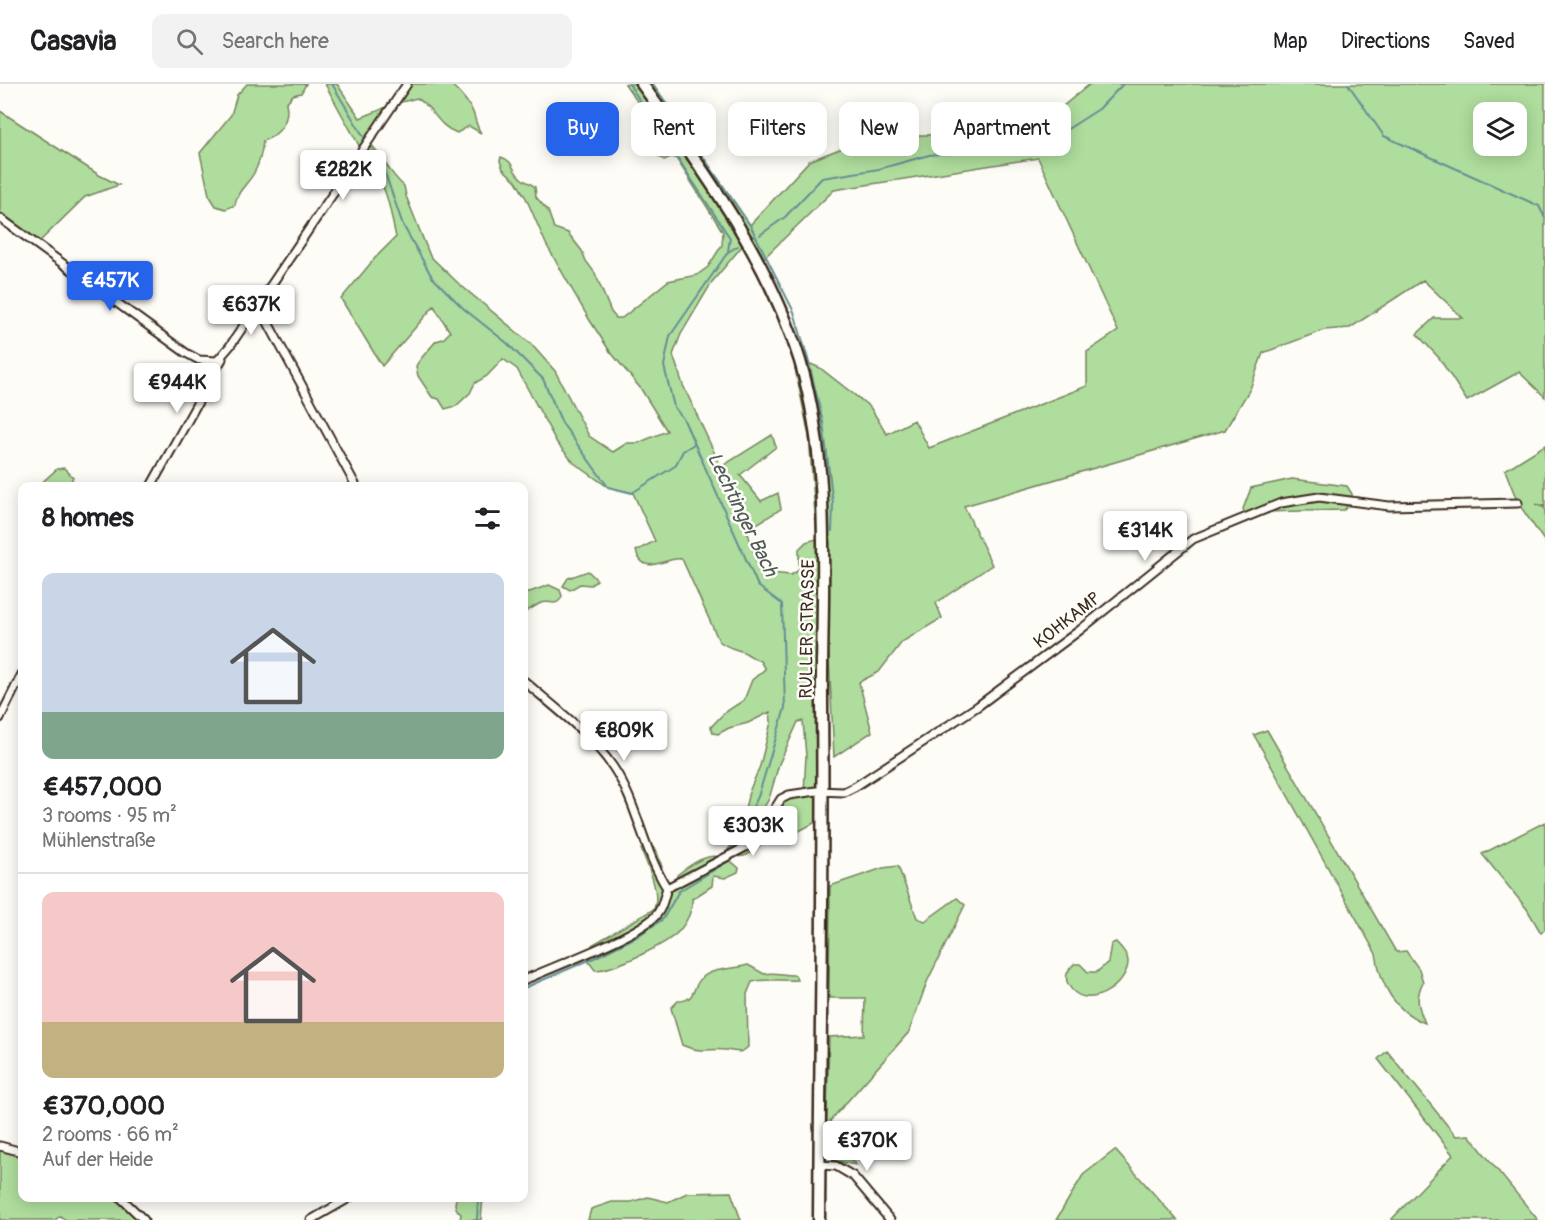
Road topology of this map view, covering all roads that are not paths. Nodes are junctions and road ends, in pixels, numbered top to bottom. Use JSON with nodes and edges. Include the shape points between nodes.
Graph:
{"nodes":[{"id":1,"x":408,"y":84,"type":"edge"},
{"id":2,"x":642,"y":84,"type":"edge"},
{"id":3,"x":0,"y":218,"type":"edge"},
{"id":4,"x":258,"y":304,"type":"junction"},
{"id":5,"x":224,"y":355,"type":"junction"},
{"id":6,"x":154,"y":482,"type":"edge"},
{"id":7,"x":354,"y":482,"type":"edge"},
{"id":8,"x":1518,"y":502,"type":"dead end"},
{"id":9,"x":18,"y":682,"type":"edge"},
{"id":10,"x":528,"y":685,"type":"edge"},
{"id":11,"x":0,"y":718,"type":"edge"},
{"id":12,"x":823,"y":792,"type":"junction"},
{"id":13,"x":667,"y":888,"type":"junction"},
{"id":14,"x":528,"y":978,"type":"edge"},
{"id":15,"x":0,"y":1146,"type":"edge"},
{"id":16,"x":18,"y":1151,"type":"edge"},
{"id":17,"x":820,"y":1165,"type":"junction"},
{"id":18,"x":125,"y":1202,"type":"edge"},
{"id":19,"x":342,"y":1202,"type":"edge"},
{"id":20,"x":144,"y":1220,"type":"edge"},
{"id":21,"x":311,"y":1220,"type":"edge"},
{"id":22,"x":819,"y":1220,"type":"edge"},
{"id":23,"x":890,"y":1220,"type":"edge"}],
"edges":[{"from":1,"to":4,"type":"street"},
{"from":2,"to":12,"type":"main road","name":"RULLER STRASSE","via":[[751,245],[788,329],[806,383],[817,441],[823,515]]},
{"from":3,"to":5,"type":"street","via":[[186,353],[208,362]]},
{"from":4,"to":5,"type":"street"},
{"from":4,"to":7,"type":"street"},
{"from":5,"to":6,"type":"street"},
{"from":8,"to":12,"type":"street","name":"KOHKAMP","via":[[1389,506],[1319,497],[1281,503],[1193,539],[978,706],[856,786],[844,792]]},
{"from":9,"to":11,"type":"street"},
{"from":10,"to":13,"type":"street","via":[[613,767]]},
{"from":12,"to":13,"type":"street","name":"KOHKAMP","via":[[789,795],[774,810],[772,822],[757,841]]},
{"from":12,"to":17,"type":"main road","name":"RULLER STRASSE"},
{"from":13,"to":14,"type":"street","via":[[657,914],[649,922]]},
{"from":15,"to":16,"type":"street"},
{"from":17,"to":22,"type":"main road","name":"RULLER STRASSE"},
{"from":17,"to":23,"type":"street","via":[[836,1166],[853,1176]]},
{"from":18,"to":20,"type":"street"},
{"from":19,"to":21,"type":"street"}]}
